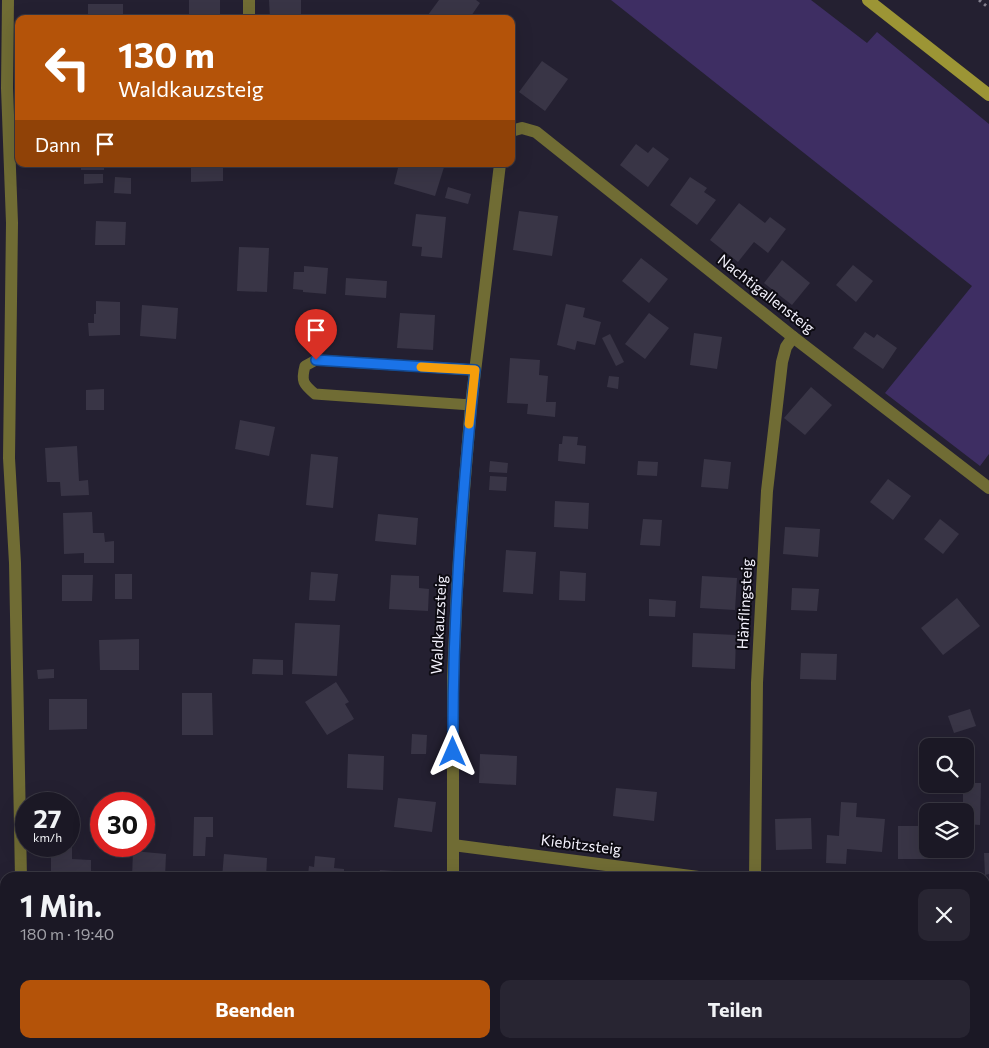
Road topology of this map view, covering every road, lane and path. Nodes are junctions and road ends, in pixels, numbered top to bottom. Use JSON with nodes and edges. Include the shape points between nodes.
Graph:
{"nodes":[{"id":1,"x":8,"y":0,"type":"edge"},
{"id":2,"x":249,"y":0,"type":"edge"},
{"id":3,"x":868,"y":0,"type":"edge"},
{"id":4,"x":979,"y":0,"type":"edge"},
{"id":5,"x":989,"y":8,"type":"edge"},
{"id":6,"x":249,"y":15,"type":"edge"},
{"id":7,"x":989,"y":95,"type":"edge"},
{"id":8,"x":517,"y":129,"type":"edge"},
{"id":9,"x":500,"y":167,"type":"edge"},
{"id":10,"x":793,"y":336,"type":"junction"},
{"id":11,"x":475,"y":370,"type":"junction"},
{"id":12,"x":471,"y":405,"type":"junction"},
{"id":13,"x":989,"y":488,"type":"edge"},
{"id":14,"x":453,"y":845,"type":"junction"},
{"id":15,"x":20,"y":872,"type":"edge"},
{"id":16,"x":453,"y":872,"type":"edge"},
{"id":17,"x":660,"y":872,"type":"edge"},
{"id":18,"x":755,"y":872,"type":"edge"}],
"edges":[{"from":1,"to":15,"type":"street","via":[[6,88],[12,224],[9,458],[15,563]]},
{"from":2,"to":6,"type":"street"},
{"from":3,"to":7,"type":"main road"},
{"from":4,"to":5,"type":"path"},
{"from":8,"to":10,"type":"street","name":"Nachtigallensteig","via":[[536,132]]},
{"from":9,"to":11,"type":"street","name":"Waldkauzsteig"},
{"from":10,"to":13,"type":"street","name":"Nachtigallensteig"},
{"from":10,"to":18,"type":"street","name":"Hänflingsteig","via":[[782,362],[767,491],[757,683]]},
{"from":11,"to":12,"type":"street","name":"Waldkauzsteig"},
{"from":11,"to":12,"type":"lane","via":[[316,360],[305,366],[302,377],[315,394]]},
{"from":12,"to":14,"type":"street","name":"Waldkauzsteig","via":[[454,647]]},
{"from":14,"to":16,"type":"street","name":"Waldkauzsteig"},
{"from":14,"to":17,"type":"street","name":"Kiebitzsteig"}]}
